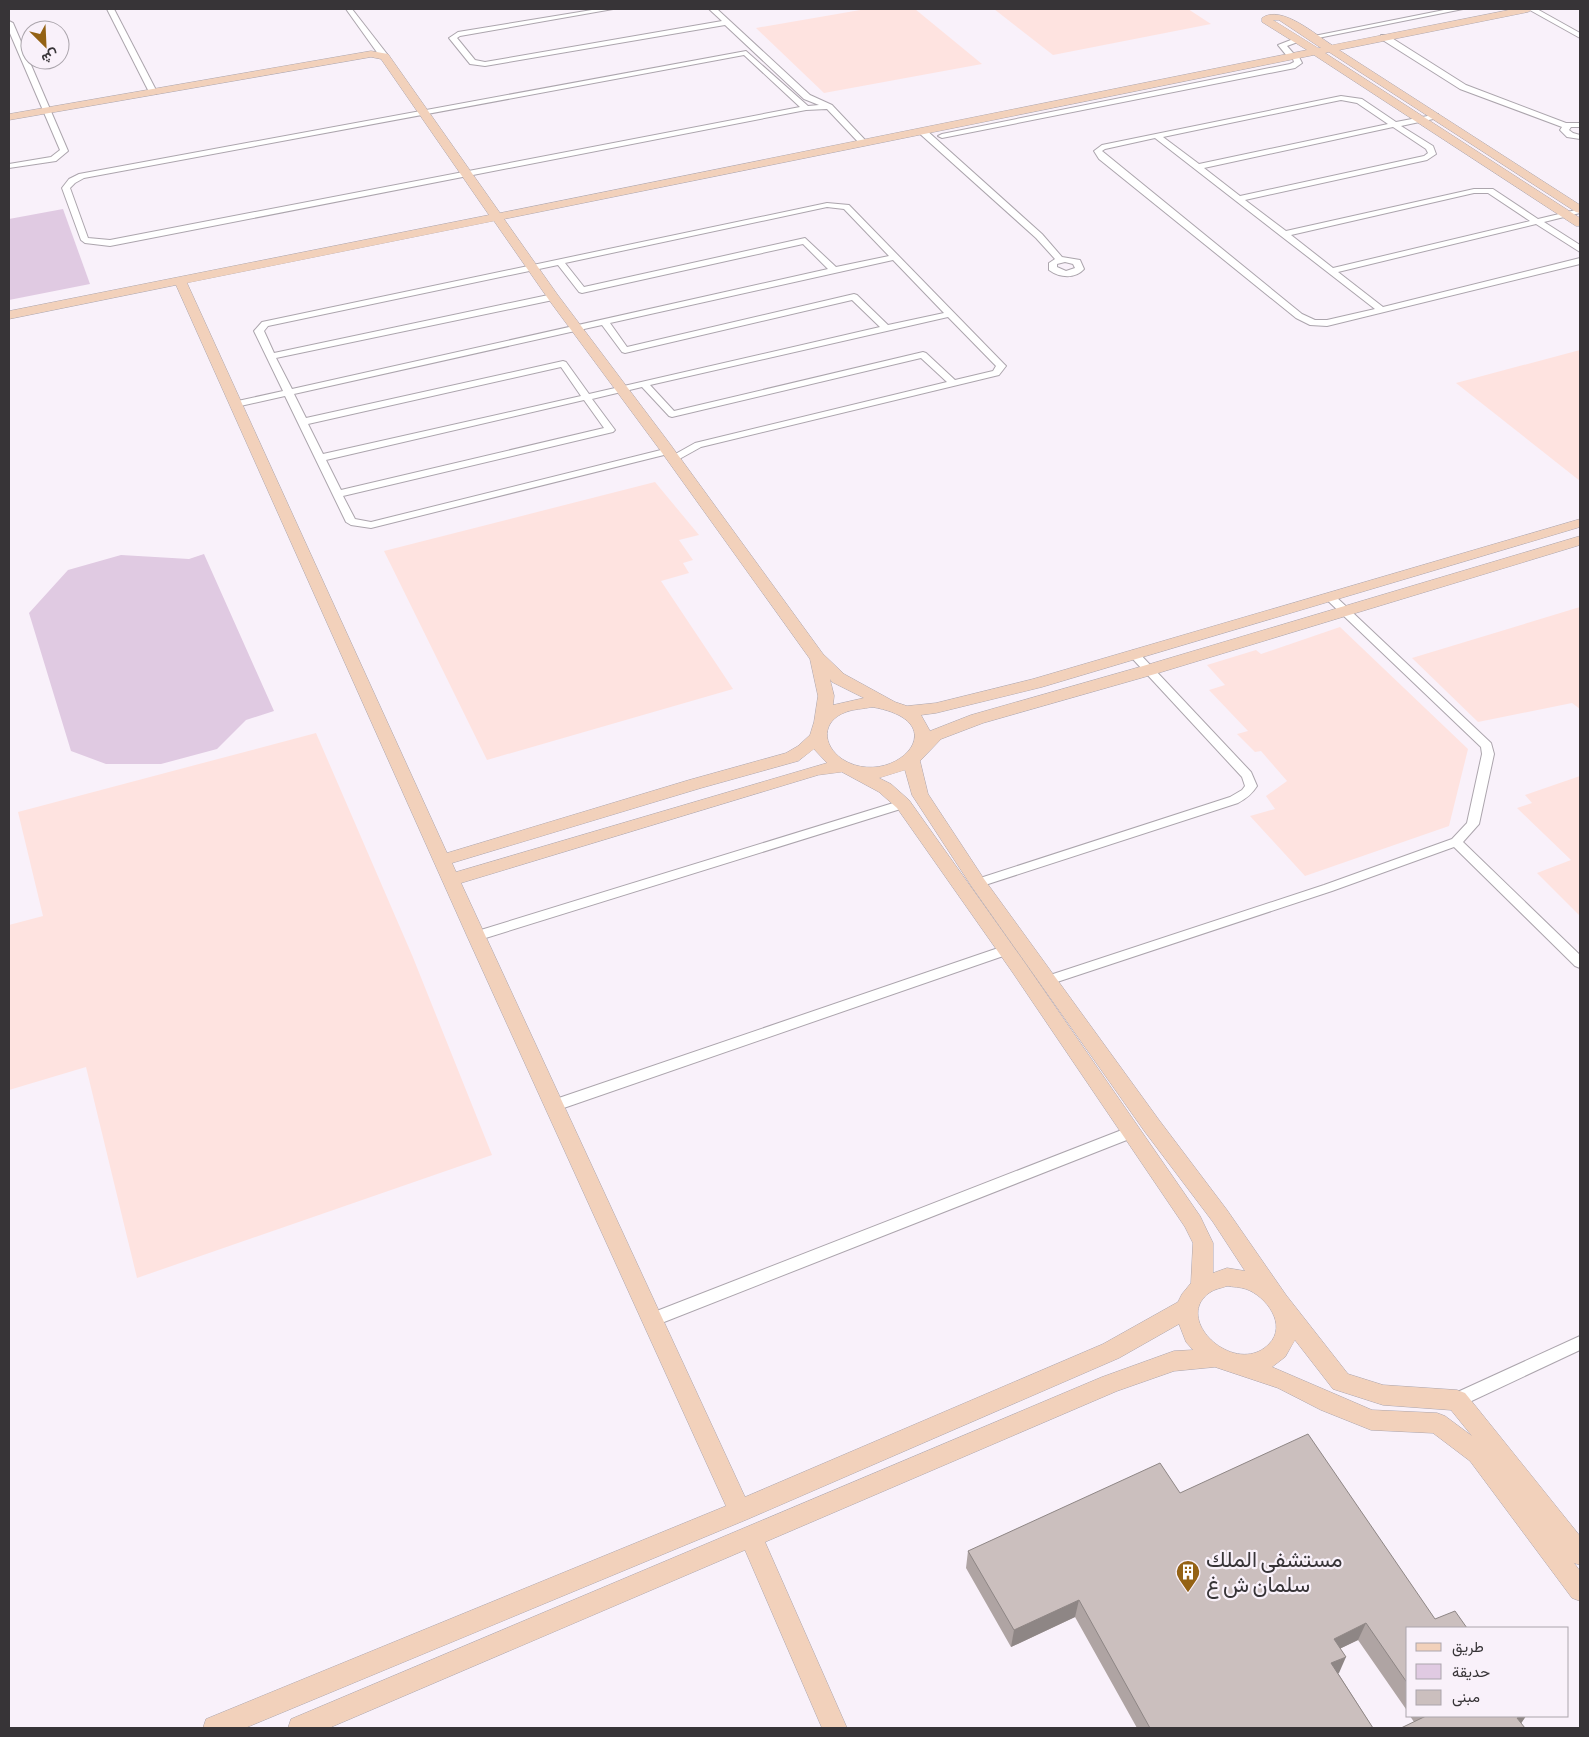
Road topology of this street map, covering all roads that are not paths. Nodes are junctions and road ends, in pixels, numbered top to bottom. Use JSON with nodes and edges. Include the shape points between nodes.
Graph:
{"nodes":[{"id":1,"x":110,"y":9,"type":"edge"},
{"id":2,"x":349,"y":9,"type":"edge"},
{"id":3,"x":609,"y":9,"type":"edge"},
{"id":4,"x":713,"y":9,"type":"edge"},
{"id":5,"x":1459,"y":9,"type":"edge"},
{"id":6,"x":1488,"y":9,"type":"edge"},
{"id":7,"x":1528,"y":9,"type":"edge"},
{"id":8,"x":1532,"y":9,"type":"edge"},
{"id":9,"x":728,"y":22,"type":"junction"},
{"id":10,"x":9,"y":23,"type":"edge"},
{"id":11,"x":1580,"y":36,"type":"edge"},
{"id":12,"x":1384,"y":38,"type":"junction"},
{"id":13,"x":1299,"y":40,"type":"junction"},
{"id":14,"x":1317,"y":44,"type":"junction"},
{"id":15,"x":754,"y":47,"type":"junction"},
{"id":16,"x":1330,"y":49,"type":"junction"},
{"id":17,"x":746,"y":53,"type":"junction"},
{"id":18,"x":384,"y":56,"type":"junction"},
{"id":19,"x":153,"y":92,"type":"junction"},
{"id":20,"x":829,"y":107,"type":"junction"},
{"id":21,"x":806,"y":108,"type":"junction"},
{"id":22,"x":47,"y":110,"type":"junction"},
{"id":23,"x":424,"y":113,"type":"junction"},
{"id":24,"x":1435,"y":116,"type":"junction"},
{"id":25,"x":9,"y":117,"type":"edge"},
{"id":26,"x":1422,"y":119,"type":"junction"},
{"id":27,"x":1393,"y":124,"type":"junction"},
{"id":28,"x":1580,"y":125,"type":"edge"},
{"id":29,"x":1566,"y":126,"type":"junction"},
{"id":30,"x":922,"y":131,"type":"junction"},
{"id":31,"x":942,"y":136,"type":"dead end"},
{"id":32,"x":1156,"y":136,"type":"junction"},
{"id":33,"x":1580,"y":137,"type":"edge"},
{"id":34,"x":863,"y":142,"type":"junction"},
{"id":35,"x":9,"y":166,"type":"edge"},
{"id":36,"x":1198,"y":167,"type":"junction"},
{"id":37,"x":467,"y":174,"type":"junction"},
{"id":38,"x":1240,"y":200,"type":"junction"},
{"id":39,"x":1580,"y":210,"type":"edge"},
{"id":40,"x":1568,"y":215,"type":"junction"},
{"id":41,"x":497,"y":216,"type":"junction"},
{"id":42,"x":1539,"y":222,"type":"junction"},
{"id":43,"x":1580,"y":223,"type":"edge"},
{"id":44,"x":1285,"y":234,"type":"junction"},
{"id":45,"x":1580,"y":249,"type":"edge"},
{"id":46,"x":894,"y":257,"type":"junction"},
{"id":47,"x":1060,"y":260,"type":"dead end"},
{"id":48,"x":1580,"y":261,"type":"edge"},
{"id":49,"x":560,"y":262,"type":"junction"},
{"id":50,"x":532,"y":268,"type":"junction"},
{"id":51,"x":834,"y":270,"type":"junction"},
{"id":52,"x":1332,"y":271,"type":"junction"},
{"id":53,"x":180,"y":280,"type":"junction"},
{"id":54,"x":552,"y":297,"type":"junction"},
{"id":55,"x":1382,"y":310,"type":"junction"},
{"id":56,"x":950,"y":314,"type":"junction"},
{"id":57,"x":9,"y":315,"type":"edge"},
{"id":58,"x":604,"y":322,"type":"junction"},
{"id":59,"x":578,"y":328,"type":"junction"},
{"id":60,"x":886,"y":328,"type":"junction"},
{"id":61,"x":271,"y":356,"type":"junction"},
{"id":62,"x":953,"y":383,"type":"junction"},
{"id":63,"x":644,"y":384,"type":"junction"},
{"id":64,"x":621,"y":389,"type":"junction"},
{"id":65,"x":289,"y":392,"type":"junction"},
{"id":66,"x":587,"y":397,"type":"junction"},
{"id":67,"x":236,"y":404,"type":"junction"},
{"id":68,"x":303,"y":422,"type":"junction"},
{"id":69,"x":698,"y":446,"type":"junction"},
{"id":70,"x":669,"y":452,"type":"junction"},
{"id":71,"x":320,"y":458,"type":"junction"},
{"id":72,"x":338,"y":494,"type":"junction"},
{"id":73,"x":1580,"y":524,"type":"edge"},
{"id":74,"x":1580,"y":540,"type":"edge"},
{"id":75,"x":1330,"y":596,"type":"junction"},
{"id":76,"x":1346,"y":611,"type":"junction"},
{"id":77,"x":1134,"y":654,"type":"junction"},
{"id":78,"x":816,"y":657,"type":"junction"},
{"id":79,"x":1149,"y":670,"type":"junction"},
{"id":80,"x":888,"y":704,"type":"junction"},
{"id":81,"x":906,"y":711,"type":"junction"},
{"id":82,"x":819,"y":730,"type":"junction"},
{"id":83,"x":916,"y":756,"type":"junction"},
{"id":84,"x":847,"y":768,"type":"junction"},
{"id":85,"x":903,"y":804,"type":"junction"},
{"id":86,"x":1456,"y":842,"type":"junction"},
{"id":87,"x":443,"y":860,"type":"junction"},
{"id":88,"x":452,"y":879,"type":"junction"},
{"id":89,"x":978,"y":883,"type":"junction"},
{"id":90,"x":476,"y":936,"type":"junction"},
{"id":91,"x":1007,"y":950,"type":"junction"},
{"id":92,"x":1580,"y":963,"type":"edge"},
{"id":93,"x":1049,"y":980,"type":"junction"},
{"id":94,"x":555,"y":1105,"type":"junction"},
{"id":95,"x":1132,"y":1132,"type":"junction"},
{"id":96,"x":1202,"y":1285,"type":"junction"},
{"id":97,"x":1278,"y":1302,"type":"junction"},
{"id":98,"x":1187,"y":1308,"type":"junction"},
{"id":99,"x":654,"y":1319,"type":"junction"},
{"id":100,"x":1580,"y":1344,"type":"edge"},
{"id":101,"x":1226,"y":1360,"type":"junction"},
{"id":102,"x":1457,"y":1400,"type":"junction"},
{"id":103,"x":740,"y":1511,"type":"junction"},
{"id":104,"x":751,"y":1536,"type":"junction"},
{"id":105,"x":1580,"y":1554,"type":"edge"},
{"id":106,"x":1580,"y":1590,"type":"edge"},
{"id":107,"x":215,"y":1728,"type":"edge"},
{"id":108,"x":300,"y":1728,"type":"edge"},
{"id":109,"x":835,"y":1728,"type":"edge"}],
"edges":[{"from":1,"to":19,"type":"street"},
{"from":2,"to":18,"type":"street"},
{"from":3,"to":9,"type":"street","via":[[458,34],[453,38],[473,62],[485,64]]},
{"from":4,"to":9,"type":"street"},
{"from":5,"to":14,"type":"street"},
{"from":6,"to":14,"type":"street"},
{"from":7,"to":12,"type":"street"},
{"from":8,"to":11,"type":"street"},
{"from":9,"to":15,"type":"street"},
{"from":10,"to":22,"type":"street"},
{"from":12,"to":16,"type":"street"},
{"from":12,"to":29,"type":"street","via":[[1463,87]]},
{"from":13,"to":14,"type":"street"},
{"from":13,"to":14,"type":"street","via":[[1266,20],[1270,16],[1280,17]]},
{"from":13,"to":31,"type":"street","via":[[1282,46],[1298,63],[1292,66]]},
{"from":14,"to":16,"type":"street"},
{"from":14,"to":26,"type":"street"},
{"from":14,"to":30,"type":"street"},
{"from":15,"to":17,"type":"street"},
{"from":15,"to":20,"type":"street","via":[[807,98]]},
{"from":16,"to":24,"type":"street"},
{"from":17,"to":21,"type":"street"},
{"from":17,"to":23,"type":"street"},
{"from":18,"to":19,"type":"street","via":[[372,54]]},
{"from":18,"to":23,"type":"street"},
{"from":19,"to":22,"type":"street"},
{"from":20,"to":21,"type":"street"},
{"from":20,"to":34,"type":"street"},
{"from":21,"to":37,"type":"street"},
{"from":22,"to":25,"type":"street"},
{"from":22,"to":35,"type":"street","via":[[64,151],[53,159]]},
{"from":23,"to":37,"type":"street"},
{"from":23,"to":37,"type":"street","via":[[82,176],[66,188],[85,240],[110,243]]},
{"from":24,"to":26,"type":"street"},
{"from":24,"to":39,"type":"street"},
{"from":26,"to":27,"type":"street"},
{"from":26,"to":40,"type":"street"},
{"from":27,"to":32,"type":"street","via":[[1359,101],[1341,98]]},
{"from":27,"to":36,"type":"street"},
{"from":27,"to":38,"type":"street","via":[[1430,148],[1432,154],[1427,158]]},
{"from":28,"to":29,"type":"street"},
{"from":29,"to":33,"type":"street","via":[[1564,130],[1567,133]]},
{"from":30,"to":34,"type":"street"},
{"from":30,"to":47,"type":"street","via":[[1039,236]]},
{"from":32,"to":36,"type":"street"},
{"from":32,"to":55,"type":"street","via":[[1102,147],[1098,151],[1299,316],[1313,323],[1327,323]]},
{"from":34,"to":41,"type":"street"},
{"from":36,"to":38,"type":"street"},
{"from":37,"to":41,"type":"street"},
{"from":38,"to":44,"type":"street"},
{"from":39,"to":40,"type":"street"},
{"from":40,"to":42,"type":"street"},
{"from":40,"to":43,"type":"street"},
{"from":41,"to":50,"type":"street"},
{"from":41,"to":53,"type":"street"},
{"from":42,"to":44,"type":"street","via":[[1490,191],[1474,190]]},
{"from":42,"to":45,"type":"street"},
{"from":42,"to":52,"type":"street"},
{"from":44,"to":52,"type":"street"},
{"from":46,"to":49,"type":"street","via":[[846,207],[827,205]]},
{"from":46,"to":51,"type":"street"},
{"from":46,"to":56,"type":"street"},
{"from":48,"to":55,"type":"street"},
{"from":49,"to":50,"type":"street"},
{"from":49,"to":51,"type":"street","via":[[582,290],[805,241]]},
{"from":50,"to":54,"type":"street"},
{"from":50,"to":61,"type":"street","via":[[266,324],[259,331]]},
{"from":51,"to":58,"type":"street"},
{"from":52,"to":55,"type":"street"},
{"from":53,"to":57,"type":"street"},
{"from":53,"to":67,"type":"street"},
{"from":54,"to":59,"type":"street"},
{"from":54,"to":61,"type":"street"},
{"from":56,"to":60,"type":"street"},
{"from":56,"to":62,"type":"street","via":[[1001,366],[996,373]]},
{"from":58,"to":59,"type":"street"},
{"from":58,"to":60,"type":"street","via":[[625,350],[854,298]]},
{"from":59,"to":64,"type":"street"},
{"from":59,"to":65,"type":"street"},
{"from":60,"to":63,"type":"street"},
{"from":61,"to":65,"type":"street"},
{"from":62,"to":63,"type":"street","via":[[923,355],[672,414]]},
{"from":62,"to":69,"type":"street"},
{"from":63,"to":64,"type":"street"},
{"from":64,"to":66,"type":"street"},
{"from":64,"to":70,"type":"street"},
{"from":65,"to":67,"type":"street"},
{"from":65,"to":68,"type":"street"},
{"from":66,"to":68,"type":"street","via":[[563,364]]},
{"from":66,"to":71,"type":"street"},
{"from":66,"to":72,"type":"street","via":[[610,430]]},
{"from":67,"to":87,"type":"street"},
{"from":68,"to":71,"type":"street"},
{"from":69,"to":70,"type":"street"},
{"from":69,"to":70,"type":"street"},
{"from":70,"to":72,"type":"street","via":[[371,525],[351,522]]},
{"from":70,"to":78,"type":"street"},
{"from":71,"to":72,"type":"street"},
{"from":73,"to":75,"type":"street"},
{"from":74,"to":76,"type":"street"},
{"from":75,"to":76,"type":"street"},
{"from":75,"to":77,"type":"street"},
{"from":76,"to":79,"type":"street"},
{"from":76,"to":86,"type":"street","via":[[1487,746],[1473,824]]},
{"from":77,"to":79,"type":"street"},
{"from":77,"to":81,"type":"street","via":[[936,708]]},
{"from":78,"to":80,"type":"street","via":[[838,678]]},
{"from":78,"to":82,"type":"street","via":[[826,696]]},
{"from":79,"to":83,"type":"street","via":[[977,719],[935,735]]},
{"from":79,"to":89,"type":"street","via":[[1248,775],[1251,786],[1246,794]]},
{"from":80,"to":81,"type":"street"},
{"from":80,"to":82,"type":"street","via":[[850,705],[830,713]]},
{"from":81,"to":83,"type":"street","via":[[922,730],[924,741]]},
{"from":82,"to":84,"type":"street","via":[[819,746],[825,755]]},
{"from":82,"to":87,"type":"street","via":[[804,750],[792,757]]},
{"from":83,"to":84,"type":"street","via":[[899,767],[884,771]]},
{"from":83,"to":89,"type":"street","via":[[920,795]]},
{"from":84,"to":85,"type":"street","via":[[885,788]]},
{"from":84,"to":88,"type":"street","via":[[817,770]]},
{"from":85,"to":90,"type":"street"},
{"from":85,"to":91,"type":"street"},
{"from":86,"to":92,"type":"street"},
{"from":86,"to":93,"type":"street"},
{"from":87,"to":88,"type":"street"},
{"from":88,"to":90,"type":"street"},
{"from":89,"to":93,"type":"street"},
{"from":90,"to":94,"type":"street"},
{"from":91,"to":94,"type":"street"},
{"from":91,"to":95,"type":"street"},
{"from":93,"to":97,"type":"street","via":[[1220,1216]]},
{"from":94,"to":99,"type":"street"},
{"from":95,"to":96,"type":"street","via":[[1193,1222],[1203,1243]]},
{"from":95,"to":99,"type":"street"},
{"from":96,"to":97,"type":"street","via":[[1228,1277],[1242,1279],[1268,1291]]},
{"from":96,"to":98,"type":"street","via":[[1192,1295]]},
{"from":97,"to":101,"type":"street","via":[[1285,1314],[1287,1328],[1277,1352],[1265,1360],[1250,1363]]},
{"from":97,"to":102,"type":"street","via":[[1341,1382],[1383,1396]]},
{"from":98,"to":101,"type":"street","via":[[1187,1322],[1193,1336],[1203,1348]]},
{"from":98,"to":103,"type":"street","via":[[1111,1351]]},
{"from":99,"to":103,"type":"street"},
{"from":100,"to":102,"type":"street"},
{"from":101,"to":104,"type":"street","via":[[1174,1361],[1110,1384]]},
{"from":101,"to":106,"type":"street","via":[[1285,1381],[1371,1420],[1437,1423],[1478,1454]]},
{"from":102,"to":105,"type":"street"},
{"from":103,"to":107,"type":"street"},
{"from":104,"to":108,"type":"street"},
{"from":104,"to":109,"type":"street"}]}
